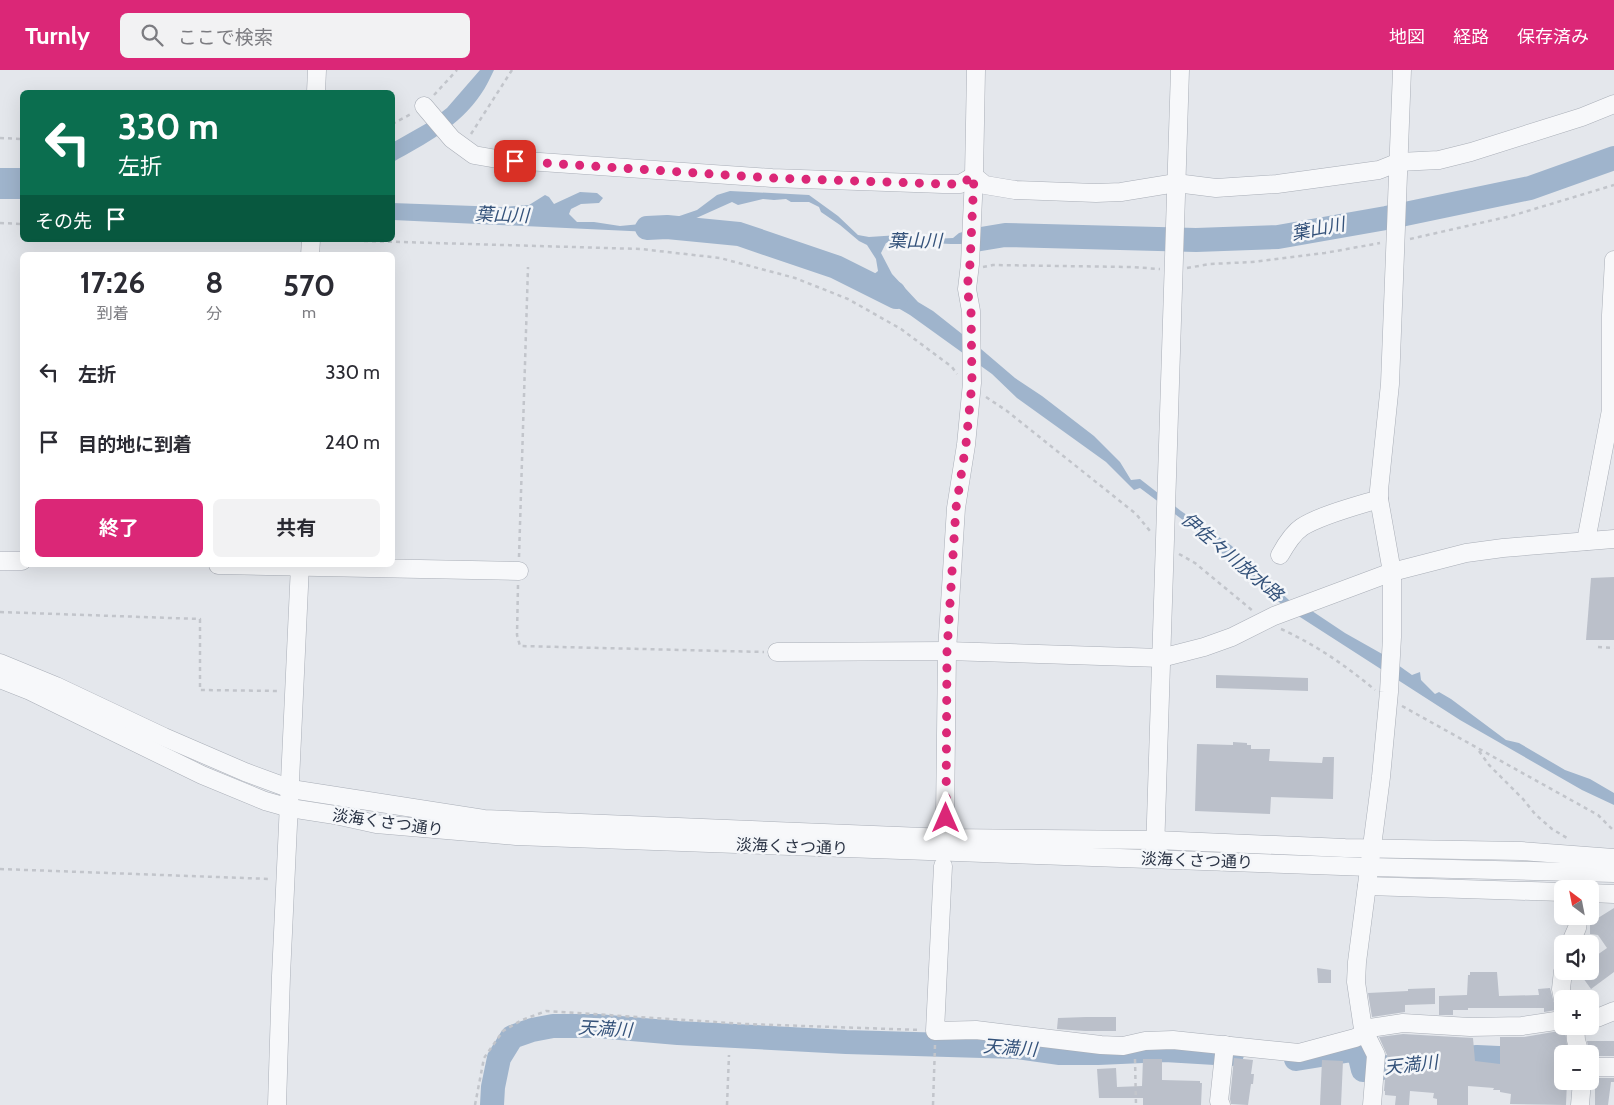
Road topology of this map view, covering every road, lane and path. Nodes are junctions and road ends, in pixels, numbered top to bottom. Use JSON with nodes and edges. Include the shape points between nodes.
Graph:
{"nodes":[{"id":1,"x":317,"y":70,"type":"edge"},
{"id":2,"x":512,"y":70,"type":"edge"},
{"id":3,"x":976,"y":70,"type":"edge"},
{"id":4,"x":1180,"y":70,"type":"edge"},
{"id":5,"x":1402,"y":70,"type":"edge"},
{"id":6,"x":316,"y":90,"type":"edge"},
{"id":7,"x":1614,"y":104,"type":"edge"},
{"id":8,"x":424,"y":106,"type":"dead end"},
{"id":9,"x":0,"y":138,"type":"edge"},
{"id":10,"x":20,"y":139,"type":"edge"},
{"id":11,"x":461,"y":146,"type":"junction"},
{"id":12,"x":1398,"y":164,"type":"junction"},
{"id":13,"x":974,"y":176,"type":"junction"},
{"id":14,"x":1176,"y":184,"type":"junction"},
{"id":15,"x":1614,"y":185,"type":"edge"},
{"id":16,"x":0,"y":223,"type":"edge"},
{"id":17,"x":20,"y":224,"type":"edge"},
{"id":18,"x":1395,"y":240,"type":"junction"},
{"id":19,"x":394,"y":242,"type":"edge"},
{"id":20,"x":1614,"y":260,"type":"edge"},
{"id":21,"x":528,"y":267,"type":"dead end"},
{"id":22,"x":970,"y":267,"type":"junction"},
{"id":23,"x":1174,"y":271,"type":"junction"},
{"id":24,"x":972,"y":387,"type":"junction"},
{"id":25,"x":1379,"y":499,"type":"junction"},
{"id":26,"x":1614,"y":539,"type":"edge"},
{"id":27,"x":1165,"y":540,"type":"junction"},
{"id":28,"x":1586,"y":541,"type":"junction"},
{"id":29,"x":1280,"y":555,"type":"dead end"},
{"id":30,"x":0,"y":561,"type":"edge"},
{"id":31,"x":20,"y":561,"type":"edge"},
{"id":32,"x":300,"y":567,"type":"edge"},
{"id":33,"x":336,"y":567,"type":"edge"},
{"id":34,"x":519,"y":572,"type":"junction"},
{"id":35,"x":1392,"y":572,"type":"junction"},
{"id":36,"x":0,"y":612,"type":"edge"},
{"id":37,"x":1270,"y":619,"type":"junction"},
{"id":38,"x":1598,"y":647,"type":"dead end"},
{"id":39,"x":1614,"y":648,"type":"edge"},
{"id":40,"x":947,"y":651,"type":"junction"},
{"id":41,"x":777,"y":652,"type":"joint"},
{"id":42,"x":1161,"y":658,"type":"junction"},
{"id":43,"x":0,"y":663,"type":"edge"},
{"id":44,"x":0,"y":679,"type":"edge"},
{"id":45,"x":295,"y":691,"type":"junction"},
{"id":46,"x":1389,"y":697,"type":"junction"},
{"id":47,"x":1478,"y":750,"type":"junction"},
{"id":48,"x":291,"y":789,"type":"junction"},
{"id":49,"x":290,"y":808,"type":"junction"},
{"id":50,"x":946,"y":818,"type":"dead end"},
{"id":51,"x":1614,"y":831,"type":"edge"},
{"id":52,"x":1567,"y":838,"type":"dead end"},
{"id":53,"x":1154,"y":840,"type":"junction"},
{"id":54,"x":1371,"y":848,"type":"junction"},
{"id":55,"x":1614,"y":858,"type":"edge"},
{"id":56,"x":1155,"y":859,"type":"junction"},
{"id":57,"x":943,"y":866,"type":"dead end"},
{"id":58,"x":1369,"y":867,"type":"junction"},
{"id":59,"x":0,"y":869,"type":"edge"},
{"id":60,"x":1614,"y":873,"type":"edge"},
{"id":61,"x":286,"y":879,"type":"junction"},
{"id":62,"x":1367,"y":886,"type":"junction"},
{"id":63,"x":1554,"y":892,"type":"edge"},
{"id":64,"x":1599,"y":893,"type":"edge"},
{"id":65,"x":1614,"y":894,"type":"edge"},
{"id":66,"x":1614,"y":1012,"type":"edge"},
{"id":67,"x":1599,"y":1017,"type":"edge"},
{"id":68,"x":1554,"y":1021,"type":"edge"},
{"id":69,"x":935,"y":1031,"type":"junction"},
{"id":70,"x":1364,"y":1031,"type":"junction"},
{"id":71,"x":1225,"y":1045,"type":"junction"},
{"id":72,"x":729,"y":1055,"type":"dead end"},
{"id":73,"x":1134,"y":1058,"type":"dead end"},
{"id":74,"x":1599,"y":1067,"type":"edge"},
{"id":75,"x":1614,"y":1067,"type":"edge"},
{"id":76,"x":1581,"y":1090,"type":"edge"},
{"id":77,"x":277,"y":1105,"type":"edge"},
{"id":78,"x":475,"y":1105,"type":"edge"},
{"id":79,"x":727,"y":1105,"type":"edge"},
{"id":80,"x":932,"y":1105,"type":"edge"},
{"id":81,"x":1136,"y":1105,"type":"edge"},
{"id":82,"x":1221,"y":1105,"type":"edge"},
{"id":83,"x":1372,"y":1105,"type":"edge"},
{"id":84,"x":1580,"y":1105,"type":"edge"}],
"edges":[{"from":1,"to":6,"type":"street"},
{"from":2,"to":11,"type":"path"},
{"from":3,"to":13,"type":"street"},
{"from":4,"to":14,"type":"street"},
{"from":5,"to":12,"type":"street"},
{"from":7,"to":12,"type":"street","via":[[1471,152],[1440,160]]},
{"from":8,"to":11,"type":"street","via":[[452,140]]},
{"from":9,"to":10,"type":"path"},
{"from":11,"to":13,"type":"street","via":[[474,155],[498,159],[772,178],[960,184]]},
{"from":12,"to":14,"type":"street","via":[[1379,170],[1277,184],[1216,188]]},
{"from":12,"to":18,"type":"street"},
{"from":13,"to":14,"type":"street","via":[[985,185],[1015,190],[1121,192]]},
{"from":13,"to":22,"type":"street"},
{"from":14,"to":23,"type":"street"},
{"from":15,"to":18,"type":"path","via":[[1511,216]]},
{"from":16,"to":17,"type":"path"},
{"from":18,"to":23,"type":"path","via":[[1316,254],[1210,264]]},
{"from":18,"to":25,"type":"street","via":[[1390,384]]},
{"from":19,"to":24,"type":"path","via":[[641,250],[720,258],[795,278],[848,299],[901,329],[952,367]]},
{"from":20,"to":28,"type":"street","via":[[1611,410]]},
{"from":21,"to":34,"type":"path"},
{"from":22,"to":23,"type":"path","via":[[1130,267]]},
{"from":22,"to":24,"type":"street","via":[[967,289],[971,316]]},
{"from":23,"to":27,"type":"street"},
{"from":24,"to":27,"type":"path","via":[[1007,410]]},
{"from":24,"to":40,"type":"street","via":[[956,508]]},
{"from":25,"to":29,"type":"street","via":[[1301,528]]},
{"from":25,"to":35,"type":"street"},
{"from":26,"to":28,"type":"street"},
{"from":27,"to":37,"type":"path","via":[[1258,616]]},
{"from":27,"to":42,"type":"street"},
{"from":28,"to":35,"type":"street","via":[[1466,553]]},
{"from":30,"to":31,"type":"street"},
{"from":32,"to":45,"type":"street"},
{"from":33,"to":34,"type":"street"},
{"from":34,"to":41,"type":"path","via":[[516,610],[520,646]]},
{"from":35,"to":37,"type":"street"},
{"from":35,"to":46,"type":"street"},
{"from":36,"to":45,"type":"path","via":[[200,618],[200,690]]},
{"from":37,"to":42,"type":"street","via":[[1232,637]]},
{"from":37,"to":46,"type":"path"},
{"from":38,"to":39,"type":"path"},
{"from":40,"to":41,"type":"street"},
{"from":40,"to":42,"type":"street"},
{"from":40,"to":50,"type":"street"},
{"from":42,"to":53,"type":"street"},
{"from":43,"to":48,"type":"street","name":"淡海くさつ通り","via":[[173,741]]},
{"from":44,"to":49,"type":"street","name":"淡海くさつ通り","via":[[202,775]]},
{"from":45,"to":48,"type":"street"},
{"from":46,"to":47,"type":"path"},
{"from":46,"to":54,"type":"street"},
{"from":47,"to":51,"type":"path","via":[[1598,815]]},
{"from":47,"to":52,"type":"path","via":[[1535,814]]},
{"from":48,"to":49,"type":"street"},
{"from":48,"to":53,"type":"street","name":"淡海くさつ通り","via":[[484,819],[948,838]]},
{"from":49,"to":56,"type":"street","name":"淡海くさつ通り","via":[[384,825],[516,836]]},
{"from":49,"to":61,"type":"street"},
{"from":53,"to":54,"type":"street","name":"淡海くさつ通り"},
{"from":53,"to":56,"type":"street"},
{"from":54,"to":55,"type":"street","name":"淡海くさつ通り","via":[[1521,851]]},
{"from":54,"to":58,"type":"street"},
{"from":56,"to":58,"type":"street","name":"淡海くさつ通り"},
{"from":57,"to":69,"type":"street"},
{"from":58,"to":60,"type":"street","name":"淡海くさつ通り"},
{"from":58,"to":62,"type":"street"},
{"from":59,"to":61,"type":"path"},
{"from":61,"to":77,"type":"street"},
{"from":62,"to":63,"type":"street"},
{"from":62,"to":70,"type":"street","via":[[1356,968]]},
{"from":64,"to":65,"type":"street"},
{"from":66,"to":67,"type":"street"},
{"from":68,"to":70,"type":"street","via":[[1522,1026],[1470,1027],[1403,1023]]},
{"from":69,"to":71,"type":"street","via":[[976,1030],[1101,1045],[1124,1046],[1173,1040]]},
{"from":69,"to":78,"type":"path","via":[[746,1024],[546,1011],[503,1031],[484,1058]]},
{"from":69,"to":80,"type":"path"},
{"from":70,"to":71,"type":"street","via":[[1355,1038],[1299,1053]]},
{"from":70,"to":83,"type":"street","via":[[1376,1054]]},
{"from":71,"to":82,"type":"street"},
{"from":72,"to":79,"type":"path"},
{"from":73,"to":81,"type":"path"},
{"from":74,"to":75,"type":"street"},
{"from":76,"to":84,"type":"street"}]}
